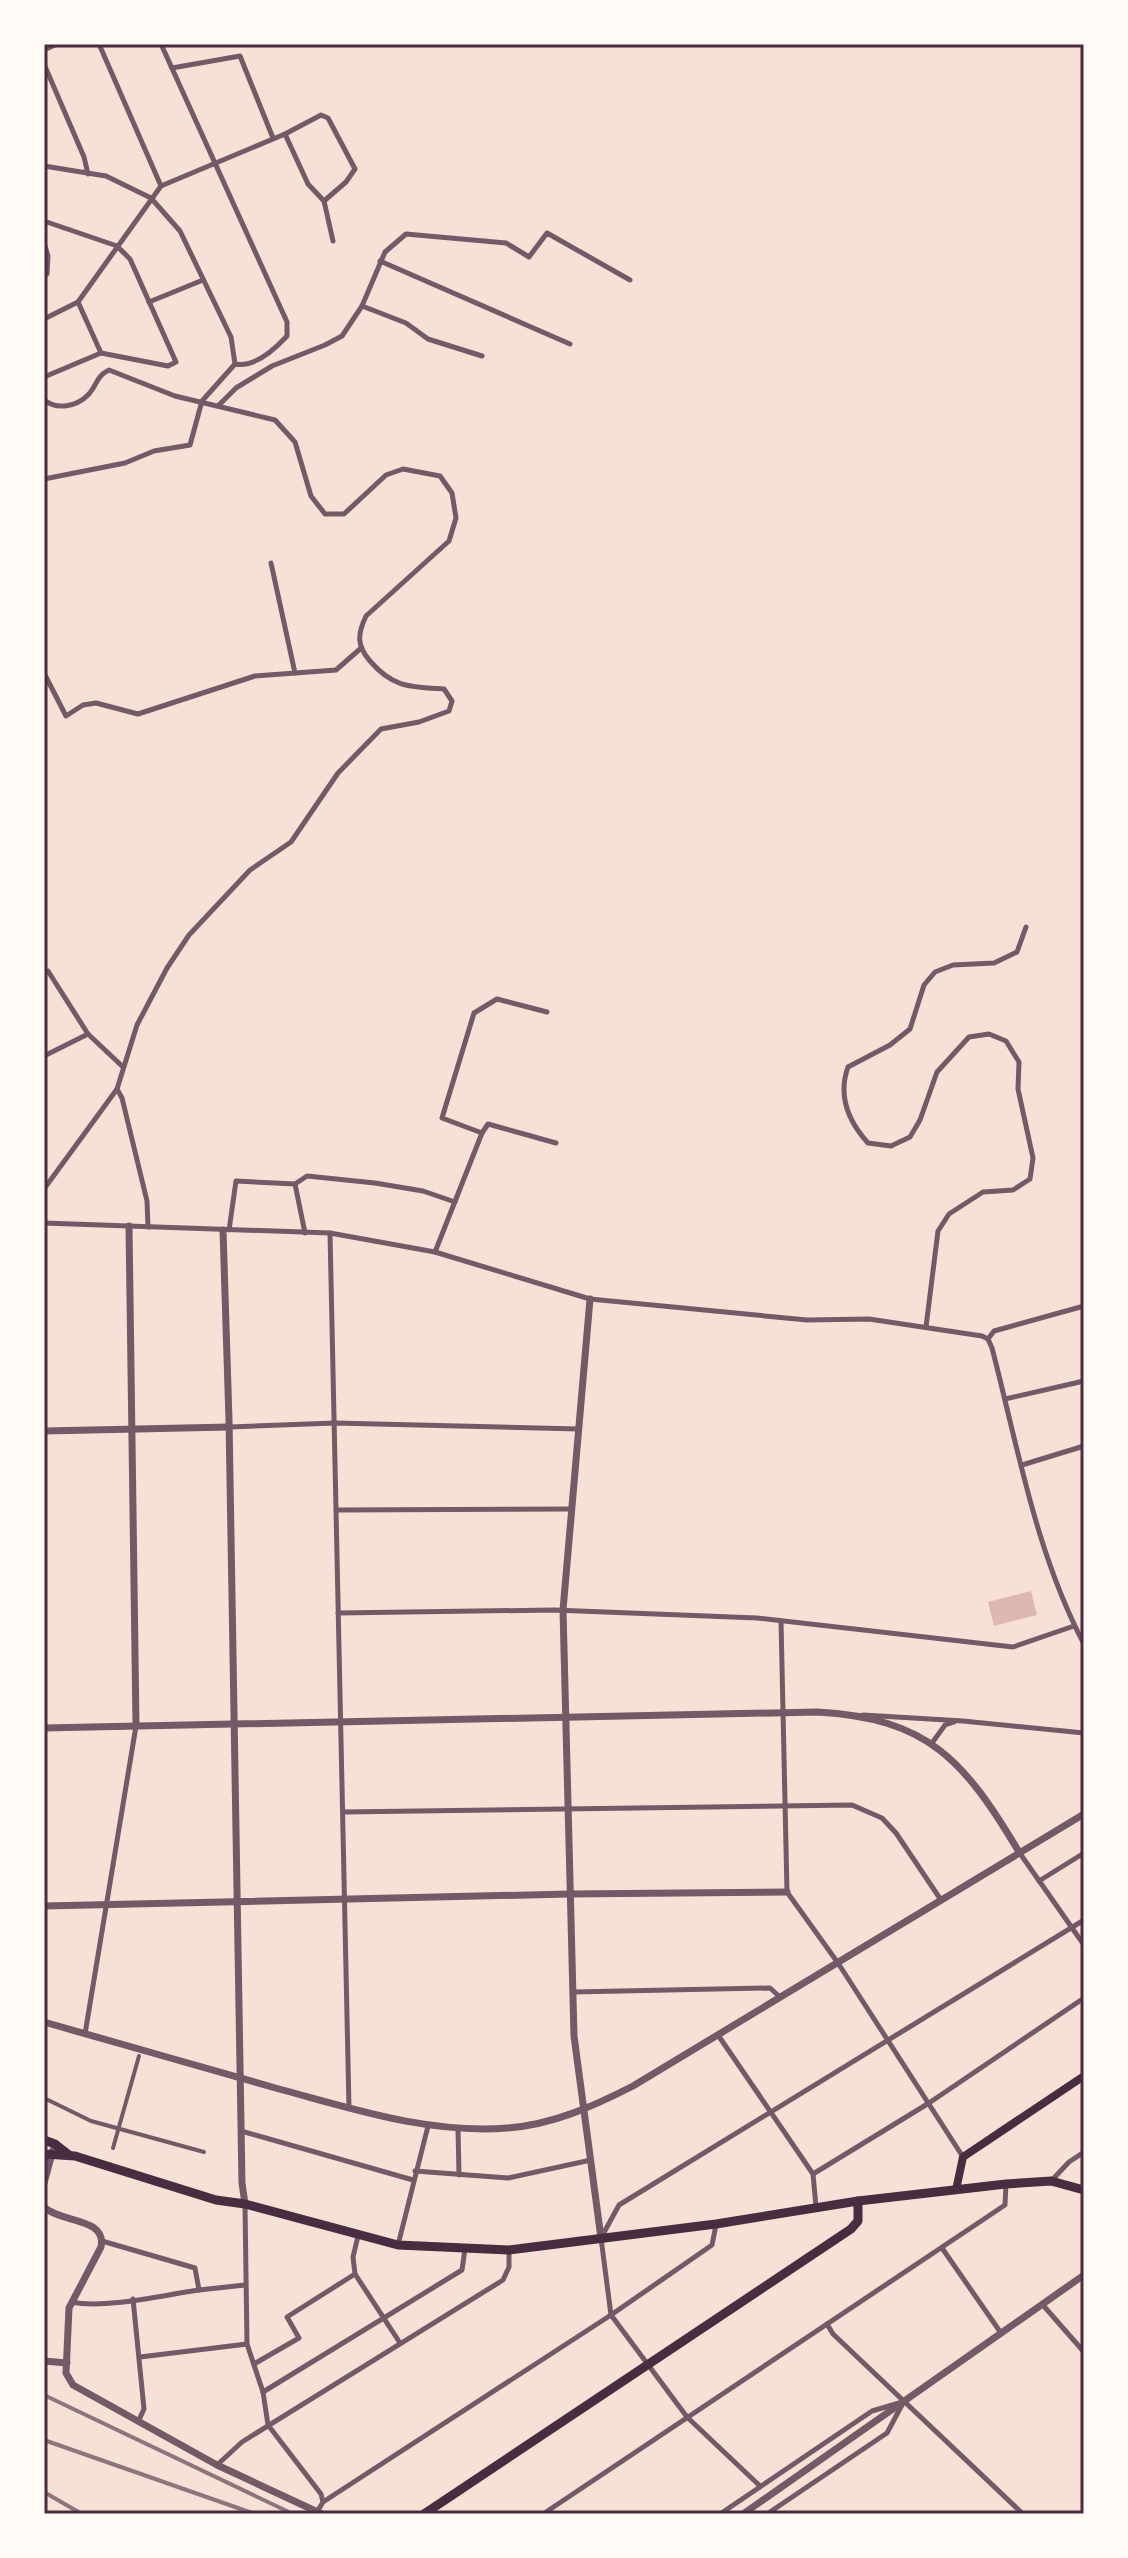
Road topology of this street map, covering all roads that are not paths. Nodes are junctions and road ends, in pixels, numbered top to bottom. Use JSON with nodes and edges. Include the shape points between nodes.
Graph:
{"nodes":[{"id":1,"x":57,"y":44,"type":"edge"},
{"id":2,"x":99,"y":44,"type":"edge"},
{"id":3,"x":161,"y":44,"type":"edge"},
{"id":4,"x":44,"y":50,"type":"edge"},
{"id":5,"x":44,"y":64,"type":"edge"},
{"id":6,"x":172,"y":68,"type":"junction"},
{"id":7,"x":285,"y":134,"type":"junction"},
{"id":8,"x":273,"y":138,"type":"junction"},
{"id":9,"x":215,"y":163,"type":"junction"},
{"id":10,"x":44,"y":166,"type":"edge"},
{"id":11,"x":88,"y":174,"type":"junction"},
{"id":12,"x":161,"y":186,"type":"junction"},
{"id":13,"x":151,"y":198,"type":"junction"},
{"id":14,"x":324,"y":201,"type":"junction"},
{"id":15,"x":44,"y":221,"type":"edge"},
{"id":16,"x":333,"y":241,"type":"dead end"},
{"id":17,"x":44,"y":243,"type":"edge"},
{"id":18,"x":117,"y":246,"type":"junction"},
{"id":19,"x":380,"y":261,"type":"junction"},
{"id":20,"x":44,"y":276,"type":"edge"},
{"id":21,"x":203,"y":280,"type":"junction"},
{"id":22,"x":630,"y":280,"type":"dead end"},
{"id":23,"x":78,"y":302,"type":"junction"},
{"id":24,"x":149,"y":302,"type":"junction"},
{"id":25,"x":362,"y":306,"type":"junction"},
{"id":26,"x":44,"y":319,"type":"edge"},
{"id":27,"x":570,"y":344,"type":"dead end"},
{"id":28,"x":101,"y":353,"type":"junction"},
{"id":29,"x":482,"y":356,"type":"dead end"},
{"id":30,"x":235,"y":364,"type":"junction"},
{"id":31,"x":44,"y":377,"type":"edge"},
{"id":32,"x":44,"y":400,"type":"edge"},
{"id":33,"x":202,"y":401,"type":"junction"},
{"id":34,"x":219,"y":406,"type":"junction"},
{"id":35,"x":44,"y":479,"type":"edge"},
{"id":36,"x":271,"y":563,"type":"dead end"},
{"id":37,"x":360,"y":649,"type":"junction"},
{"id":38,"x":44,"y":673,"type":"edge"},
{"id":39,"x":295,"y":673,"type":"junction"},
{"id":40,"x":1026,"y":927,"type":"dead end"},
{"id":41,"x":44,"y":973,"type":"edge"},
{"id":42,"x":547,"y":1012,"type":"dead end"},
{"id":43,"x":88,"y":1034,"type":"junction"},
{"id":44,"x":44,"y":1056,"type":"edge"},
{"id":45,"x":122,"y":1066,"type":"junction"},
{"id":46,"x":117,"y":1089,"type":"junction"},
{"id":47,"x":482,"y":1133,"type":"junction"},
{"id":48,"x":556,"y":1143,"type":"dead end"},
{"id":49,"x":295,"y":1184,"type":"junction"},
{"id":50,"x":44,"y":1189,"type":"edge"},
{"id":51,"x":455,"y":1202,"type":"junction"},
{"id":52,"x":44,"y":1223,"type":"edge"},
{"id":53,"x":129,"y":1226,"type":"junction"},
{"id":54,"x":148,"y":1227,"type":"junction"},
{"id":55,"x":226,"y":1230,"type":"junction"},
{"id":56,"x":305,"y":1233,"type":"junction"},
{"id":57,"x":330,"y":1233,"type":"junction"},
{"id":58,"x":435,"y":1252,"type":"junction"},
{"id":59,"x":590,"y":1299,"type":"junction"},
{"id":60,"x":1084,"y":1306,"type":"edge"},
{"id":61,"x":926,"y":1327,"type":"junction"},
{"id":62,"x":988,"y":1339,"type":"junction"},
{"id":63,"x":1084,"y":1381,"type":"edge"},
{"id":64,"x":1005,"y":1399,"type":"junction"},
{"id":65,"x":335,"y":1423,"type":"junction"},
{"id":66,"x":230,"y":1427,"type":"junction"},
{"id":67,"x":579,"y":1429,"type":"junction"},
{"id":68,"x":133,"y":1430,"type":"junction"},
{"id":69,"x":44,"y":1431,"type":"edge"},
{"id":70,"x":1084,"y":1446,"type":"edge"},
{"id":71,"x":1022,"y":1465,"type":"junction"},
{"id":72,"x":572,"y":1509,"type":"junction"},
{"id":73,"x":337,"y":1510,"type":"junction"},
{"id":74,"x":563,"y":1610,"type":"junction"},
{"id":75,"x":338,"y":1613,"type":"junction"},
{"id":76,"x":781,"y":1621,"type":"junction"},
{"id":77,"x":1074,"y":1626,"type":"junction"},
{"id":78,"x":1084,"y":1644,"type":"edge"},
{"id":79,"x":783,"y":1713,"type":"junction"},
{"id":80,"x":854,"y":1714,"type":"junction"},
{"id":81,"x":565,"y":1717,"type":"junction"},
{"id":82,"x":341,"y":1720,"type":"junction"},
{"id":83,"x":963,"y":1721,"type":"junction"},
{"id":84,"x":234,"y":1724,"type":"junction"},
{"id":85,"x":136,"y":1725,"type":"junction"},
{"id":86,"x":44,"y":1728,"type":"edge"},
{"id":87,"x":1084,"y":1733,"type":"edge"},
{"id":88,"x":932,"y":1743,"type":"junction"},
{"id":89,"x":785,"y":1804,"type":"junction"},
{"id":90,"x":569,"y":1808,"type":"junction"},
{"id":91,"x":343,"y":1812,"type":"junction"},
{"id":92,"x":1084,"y":1814,"type":"edge"},
{"id":93,"x":1019,"y":1852,"type":"junction"},
{"id":94,"x":1084,"y":1853,"type":"edge"},
{"id":95,"x":1039,"y":1881,"type":"junction"},
{"id":96,"x":787,"y":1892,"type":"junction"},
{"id":97,"x":569,"y":1894,"type":"junction"},
{"id":98,"x":345,"y":1899,"type":"junction"},
{"id":99,"x":941,"y":1900,"type":"junction"},
{"id":100,"x":108,"y":1903,"type":"junction"},
{"id":101,"x":237,"y":1903,"type":"junction"},
{"id":102,"x":44,"y":1906,"type":"edge"},
{"id":103,"x":1084,"y":1920,"type":"edge"},
{"id":104,"x":1072,"y":1928,"type":"junction"},
{"id":105,"x":1084,"y":1945,"type":"edge"},
{"id":106,"x":838,"y":1963,"type":"junction"},
{"id":107,"x":573,"y":1992,"type":"junction"},
{"id":108,"x":781,"y":1997,"type":"junction"},
{"id":109,"x":1084,"y":1998,"type":"edge"},
{"id":110,"x":44,"y":2022,"type":"edge"},
{"id":111,"x":85,"y":2034,"type":"junction"},
{"id":112,"x":718,"y":2035,"type":"junction"},
{"id":113,"x":887,"y":2039,"type":"junction"},
{"id":114,"x":139,"y":2056,"type":"dead end"},
{"id":115,"x":1084,"y":2076,"type":"edge"},
{"id":116,"x":240,"y":2078,"type":"junction"},
{"id":117,"x":44,"y":2098,"type":"edge"},
{"id":118,"x":929,"y":2103,"type":"junction"},
{"id":119,"x":349,"y":2108,"type":"junction"},
{"id":120,"x":585,"y":2110,"type":"junction"},
{"id":121,"x":771,"y":2112,"type":"junction"},
{"id":122,"x":428,"y":2126,"type":"junction"},
{"id":123,"x":458,"y":2128,"type":"junction"},
{"id":124,"x":241,"y":2131,"type":"junction"},
{"id":125,"x":44,"y":2140,"type":"edge"},
{"id":126,"x":55,"y":2144,"type":"junction"},
{"id":127,"x":113,"y":2148,"type":"dead end"},
{"id":128,"x":204,"y":2152,"type":"dead end"},
{"id":129,"x":1084,"y":2152,"type":"edge"},
{"id":130,"x":48,"y":2155,"type":"edge"},
{"id":131,"x":69,"y":2155,"type":"junction"},
{"id":132,"x":963,"y":2157,"type":"junction"},
{"id":133,"x":591,"y":2160,"type":"junction"},
{"id":134,"x":415,"y":2171,"type":"junction"},
{"id":135,"x":813,"y":2174,"type":"junction"},
{"id":136,"x":459,"y":2175,"type":"junction"},
{"id":137,"x":413,"y":2180,"type":"junction"},
{"id":138,"x":1051,"y":2181,"type":"junction"},
{"id":139,"x":44,"y":2183,"type":"edge"},
{"id":140,"x":1006,"y":2184,"type":"junction"},
{"id":141,"x":956,"y":2190,"type":"junction"},
{"id":142,"x":1084,"y":2190,"type":"edge"},
{"id":143,"x":858,"y":2201,"type":"junction"},
{"id":144,"x":245,"y":2204,"type":"junction"},
{"id":145,"x":44,"y":2207,"type":"edge"},
{"id":146,"x":816,"y":2207,"type":"junction"},
{"id":147,"x":716,"y":2224,"type":"junction"},
{"id":148,"x":358,"y":2236,"type":"junction"},
{"id":149,"x":601,"y":2238,"type":"junction"},
{"id":150,"x":102,"y":2241,"type":"junction"},
{"id":151,"x":398,"y":2245,"type":"junction"},
{"id":152,"x":465,"y":2248,"type":"junction"},
{"id":153,"x":942,"y":2248,"type":"junction"},
{"id":154,"x":509,"y":2250,"type":"junction"},
{"id":155,"x":355,"y":2274,"type":"junction"},
{"id":156,"x":1084,"y":2275,"type":"edge"},
{"id":157,"x":245,"y":2285,"type":"junction"},
{"id":158,"x":199,"y":2290,"type":"junction"},
{"id":159,"x":133,"y":2299,"type":"junction"},
{"id":160,"x":70,"y":2302,"type":"junction"},
{"id":161,"x":1042,"y":2304,"type":"junction"},
{"id":162,"x":611,"y":2315,"type":"junction"},
{"id":163,"x":383,"y":2318,"type":"junction"},
{"id":164,"x":827,"y":2324,"type":"junction"},
{"id":165,"x":1001,"y":2333,"type":"junction"},
{"id":166,"x":400,"y":2343,"type":"junction"},
{"id":167,"x":247,"y":2344,"type":"junction"},
{"id":168,"x":1084,"y":2352,"type":"edge"},
{"id":169,"x":140,"y":2357,"type":"junction"},
{"id":170,"x":44,"y":2361,"type":"edge"},
{"id":171,"x":67,"y":2363,"type":"junction"},
{"id":172,"x":254,"y":2364,"type":"junction"},
{"id":173,"x":647,"y":2366,"type":"junction"},
{"id":174,"x":263,"y":2392,"type":"junction"},
{"id":175,"x":904,"y":2402,"type":"junction"},
{"id":176,"x":687,"y":2417,"type":"junction"},
{"id":177,"x":138,"y":2422,"type":"junction"},
{"id":178,"x":268,"y":2425,"type":"junction"},
{"id":179,"x":217,"y":2465,"type":"junction"},
{"id":180,"x":760,"y":2486,"type":"junction"},
{"id":181,"x":323,"y":2502,"type":"junction"},
{"id":182,"x":320,"y":2513,"type":"edge"},
{"id":183,"x":424,"y":2514,"type":"edge"},
{"id":184,"x":543,"y":2514,"type":"edge"},
{"id":185,"x":720,"y":2514,"type":"edge"},
{"id":186,"x":743,"y":2514,"type":"edge"},
{"id":187,"x":767,"y":2514,"type":"edge"},
{"id":188,"x":1023,"y":2514,"type":"edge"}],
"edges":[{"from":1,"to":4,"type":"street"},
{"from":2,"to":12,"type":"street"},
{"from":3,"to":6,"type":"street"},
{"from":5,"to":11,"type":"street"},
{"from":6,"to":8,"type":"street","via":[[240,56]]},
{"from":6,"to":9,"type":"street"},
{"from":7,"to":8,"type":"street"},
{"from":7,"to":14,"type":"street","via":[[308,184]]},
{"from":7,"to":14,"type":"street","via":[[321,115],[328,118],[355,169]]},
{"from":8,"to":9,"type":"street"},
{"from":9,"to":12,"type":"street"},
{"from":9,"to":30,"type":"street","via":[[287,322],[287,336],[272,353]]},
{"from":10,"to":11,"type":"street"},
{"from":11,"to":13,"type":"street","via":[[106,176]]},
{"from":12,"to":13,"type":"street"},
{"from":13,"to":18,"type":"street"},
{"from":13,"to":21,"type":"street","via":[[180,231]]},
{"from":14,"to":16,"type":"street"},
{"from":15,"to":18,"type":"street"},
{"from":17,"to":20,"type":"street"},
{"from":18,"to":23,"type":"street"},
{"from":18,"to":24,"type":"street","via":[[130,259]]},
{"from":19,"to":22,"type":"street","via":[[406,234],[506,243],[529,257],[547,233]]},
{"from":19,"to":25,"type":"street"},
{"from":19,"to":27,"type":"street"},
{"from":21,"to":24,"type":"street"},
{"from":21,"to":30,"type":"street","via":[[231,337]]},
{"from":23,"to":26,"type":"street"},
{"from":23,"to":28,"type":"street"},
{"from":24,"to":28,"type":"street","via":[[176,362],[168,366]]},
{"from":25,"to":29,"type":"street","via":[[406,323],[428,339]]},
{"from":25,"to":34,"type":"street","via":[[342,336],[272,366],[236,388]]},
{"from":28,"to":31,"type":"street"},
{"from":30,"to":33,"type":"street"},
{"from":32,"to":33,"type":"street","via":[[67,407],[87,396],[109,370]]},
{"from":33,"to":34,"type":"street"},
{"from":33,"to":35,"type":"street","via":[[190,445]]},
{"from":34,"to":37,"type":"street","via":[[275,420],[295,442],[311,496],[325,514],[344,514],[386,475],[403,469],[440,476],[452,493],[456,518],[449,541],[366,616],[358,631]]},
{"from":36,"to":39,"type":"street"},
{"from":37,"to":39,"type":"street","via":[[336,670]]},
{"from":37,"to":45,"type":"street","via":[[396,683],[444,689],[452,701],[449,711],[381,729],[338,773],[291,842],[250,870],[189,935],[137,1025]]},
{"from":38,"to":39,"type":"street","via":[[66,716],[96,703],[138,714],[255,676]]},
{"from":40,"to":61,"type":"street","via":[[1017,952],[994,963],[953,965],[935,972],[924,985],[910,1029],[848,1067],[842,1084],[852,1126],[868,1143],[891,1146],[910,1137],[937,1072],[969,1037],[989,1034],[1006,1041],[1019,1062],[1018,1089],[1033,1158],[1030,1179],[1013,1190],[983,1192],[949,1214],[938,1231]]},
{"from":41,"to":43,"type":"street","via":[[48,971]]},
{"from":42,"to":47,"type":"street","via":[[497,999],[474,1013],[442,1118]]},
{"from":43,"to":44,"type":"street"},
{"from":43,"to":45,"type":"street"},
{"from":45,"to":46,"type":"street"},
{"from":46,"to":50,"type":"street"},
{"from":46,"to":54,"type":"street","via":[[147,1201]]},
{"from":47,"to":48,"type":"street","via":[[488,1124]]},
{"from":47,"to":51,"type":"street"},
{"from":49,"to":51,"type":"street","via":[[307,1176],[375,1183]]},
{"from":49,"to":55,"type":"street","via":[[236,1181]]},
{"from":49,"to":56,"type":"street"},
{"from":51,"to":58,"type":"street"},
{"from":52,"to":53,"type":"street"},
{"from":53,"to":54,"type":"street"},
{"from":53,"to":68,"type":"street"},
{"from":54,"to":55,"type":"street"},
{"from":55,"to":56,"type":"street"},
{"from":55,"to":66,"type":"street"},
{"from":56,"to":57,"type":"street"},
{"from":57,"to":58,"type":"street"},
{"from":57,"to":65,"type":"street"},
{"from":58,"to":59,"type":"street"},
{"from":59,"to":61,"type":"street"},
{"from":59,"to":67,"type":"street"},
{"from":60,"to":62,"type":"street","via":[[994,1331]]},
{"from":61,"to":62,"type":"street"},
{"from":62,"to":64,"type":"street"},
{"from":63,"to":64,"type":"street"},
{"from":64,"to":71,"type":"street"},
{"from":65,"to":66,"type":"street"},
{"from":65,"to":67,"type":"street"},
{"from":65,"to":73,"type":"street"},
{"from":66,"to":68,"type":"street"},
{"from":66,"to":84,"type":"street"},
{"from":67,"to":72,"type":"street"},
{"from":68,"to":69,"type":"street"},
{"from":68,"to":85,"type":"street"},
{"from":70,"to":71,"type":"street"},
{"from":71,"to":77,"type":"street","via":[[1049,1565]]},
{"from":72,"to":73,"type":"street"},
{"from":72,"to":74,"type":"street"},
{"from":73,"to":75,"type":"street"},
{"from":74,"to":75,"type":"street"},
{"from":74,"to":76,"type":"street"},
{"from":74,"to":81,"type":"street"},
{"from":75,"to":82,"type":"street"},
{"from":76,"to":77,"type":"street","via":[[1013,1647]]},
{"from":76,"to":79,"type":"street"},
{"from":77,"to":78,"type":"street"},
{"from":79,"to":80,"type":"street"},
{"from":79,"to":81,"type":"street"},
{"from":79,"to":89,"type":"street"},
{"from":80,"to":83,"type":"street"},
{"from":80,"to":88,"type":"street","via":[[891,1723]]},
{"from":81,"to":82,"type":"street"},
{"from":81,"to":90,"type":"street"},
{"from":82,"to":84,"type":"street"},
{"from":82,"to":91,"type":"street"},
{"from":83,"to":87,"type":"street"},
{"from":83,"to":88,"type":"street","via":[[945,1725]]},
{"from":84,"to":85,"type":"street"},
{"from":84,"to":101,"type":"street"},
{"from":85,"to":86,"type":"street"},
{"from":85,"to":100,"type":"street"},
{"from":88,"to":93,"type":"street","via":[[971,1780]]},
{"from":89,"to":90,"type":"street"},
{"from":89,"to":96,"type":"street"},
{"from":89,"to":99,"type":"street","via":[[852,1805],[882,1818]]},
{"from":90,"to":91,"type":"street"},
{"from":90,"to":97,"type":"street"},
{"from":91,"to":98,"type":"street"},
{"from":92,"to":93,"type":"street"},
{"from":93,"to":95,"type":"street"},
{"from":93,"to":99,"type":"street"},
{"from":94,"to":95,"type":"street"},
{"from":95,"to":104,"type":"street"},
{"from":96,"to":97,"type":"street"},
{"from":96,"to":106,"type":"street"},
{"from":97,"to":98,"type":"street"},
{"from":97,"to":107,"type":"street"},
{"from":98,"to":101,"type":"street"},
{"from":98,"to":119,"type":"street"},
{"from":99,"to":106,"type":"street"},
{"from":100,"to":101,"type":"street"},
{"from":100,"to":102,"type":"street"},
{"from":100,"to":111,"type":"street"},
{"from":101,"to":116,"type":"street"},
{"from":103,"to":104,"type":"street"},
{"from":104,"to":105,"type":"street"},
{"from":104,"to":113,"type":"street"},
{"from":106,"to":108,"type":"street"},
{"from":106,"to":113,"type":"street"},
{"from":107,"to":108,"type":"street","via":[[770,1988]]},
{"from":107,"to":120,"type":"street"},
{"from":108,"to":112,"type":"street"},
{"from":109,"to":118,"type":"street"},
{"from":110,"to":111,"type":"street"},
{"from":111,"to":116,"type":"street"},
{"from":112,"to":120,"type":"street"},
{"from":112,"to":121,"type":"street"},
{"from":113,"to":118,"type":"street"},
{"from":113,"to":121,"type":"street"},
{"from":114,"to":127,"type":"street"},
{"from":115,"to":132,"type":"main road"},
{"from":116,"to":119,"type":"street"},
{"from":116,"to":124,"type":"street"},
{"from":117,"to":128,"type":"street","via":[[91,2121]]},
{"from":118,"to":132,"type":"street"},
{"from":118,"to":135,"type":"street"},
{"from":119,"to":122,"type":"street"},
{"from":120,"to":123,"type":"street","via":[[507,2128]]},
{"from":120,"to":133,"type":"street"},
{"from":121,"to":135,"type":"street"},
{"from":121,"to":149,"type":"street","via":[[619,2205]]},
{"from":122,"to":123,"type":"street"},
{"from":122,"to":134,"type":"street"},
{"from":123,"to":136,"type":"street"},
{"from":124,"to":137,"type":"street"},
{"from":124,"to":144,"type":"street"},
{"from":125,"to":126,"type":"main road"},
{"from":126,"to":130,"type":"street"},
{"from":126,"to":131,"type":"main road"},
{"from":129,"to":138,"type":"street"},
{"from":130,"to":131,"type":"main road"},
{"from":130,"to":139,"type":"street"},
{"from":131,"to":144,"type":"main road"},
{"from":132,"to":141,"type":"main road"},
{"from":133,"to":136,"type":"street","via":[[508,2178]]},
{"from":133,"to":149,"type":"street"},
{"from":134,"to":136,"type":"street"},
{"from":134,"to":137,"type":"street"},
{"from":135,"to":146,"type":"street"},
{"from":137,"to":151,"type":"street"},
{"from":138,"to":140,"type":"main road"},
{"from":138,"to":142,"type":"main road"},
{"from":140,"to":141,"type":"main road"},
{"from":140,"to":153,"type":"street","via":[[1005,2205]]},
{"from":141,"to":143,"type":"main road"},
{"from":143,"to":146,"type":"main road"},
{"from":143,"to":173,"type":"main road","via":[[858,2221],[851,2229]]},
{"from":144,"to":148,"type":"main road"},
{"from":144,"to":157,"type":"street"},
{"from":145,"to":150,"type":"street","via":[[95,2227]]},
{"from":146,"to":147,"type":"main road"},
{"from":147,"to":149,"type":"main road"},
{"from":147,"to":162,"type":"street","via":[[712,2245]]},
{"from":148,"to":151,"type":"main road"},
{"from":148,"to":155,"type":"street"},
{"from":149,"to":154,"type":"main road"},
{"from":149,"to":162,"type":"street"},
{"from":150,"to":158,"type":"street","via":[[195,2268]]},
{"from":150,"to":160,"type":"street"},
{"from":151,"to":152,"type":"main road"},
{"from":152,"to":154,"type":"main road"},
{"from":152,"to":163,"type":"street","via":[[462,2270]]},
{"from":153,"to":164,"type":"street"},
{"from":153,"to":165,"type":"street"},
{"from":154,"to":166,"type":"street","via":[[503,2280]]},
{"from":155,"to":163,"type":"street"},
{"from":155,"to":172,"type":"street","via":[[287,2317],[299,2338]]},
{"from":156,"to":161,"type":"street"},
{"from":157,"to":158,"type":"street"},
{"from":157,"to":167,"type":"street"},
{"from":158,"to":159,"type":"street"},
{"from":159,"to":160,"type":"street"},
{"from":159,"to":169,"type":"street"},
{"from":160,"to":171,"type":"street"},
{"from":161,"to":165,"type":"street"},
{"from":161,"to":168,"type":"street"},
{"from":162,"to":173,"type":"street"},
{"from":162,"to":181,"type":"street"},
{"from":163,"to":166,"type":"street"},
{"from":163,"to":174,"type":"street"},
{"from":164,"to":175,"type":"street"},
{"from":164,"to":176,"type":"street"},
{"from":165,"to":175,"type":"street"},
{"from":166,"to":178,"type":"street"},
{"from":167,"to":169,"type":"street"},
{"from":167,"to":172,"type":"street"},
{"from":169,"to":177,"type":"street","via":[[144,2409]]},
{"from":170,"to":171,"type":"street"},
{"from":171,"to":177,"type":"street","via":[[73,2385]]},
{"from":172,"to":174,"type":"street"},
{"from":173,"to":176,"type":"street"},
{"from":173,"to":183,"type":"main road"},
{"from":174,"to":178,"type":"street"},
{"from":175,"to":180,"type":"street","via":[[872,2411]]},
{"from":175,"to":186,"type":"street"},
{"from":175,"to":187,"type":"street","via":[[887,2433]]},
{"from":175,"to":188,"type":"street"},
{"from":176,"to":180,"type":"street"},
{"from":176,"to":184,"type":"street"},
{"from":177,"to":179,"type":"street"},
{"from":178,"to":179,"type":"street"},
{"from":178,"to":181,"type":"street"},
{"from":179,"to":182,"type":"street"},
{"from":180,"to":185,"type":"street"},
{"from":181,"to":182,"type":"street"}]}
